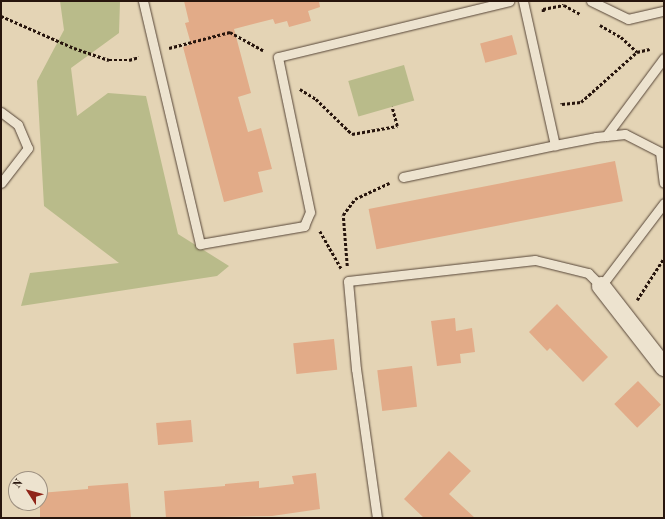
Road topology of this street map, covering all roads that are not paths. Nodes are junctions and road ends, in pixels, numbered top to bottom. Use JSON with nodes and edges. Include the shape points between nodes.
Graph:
{"nodes":[{"id":1,"x":143,"y":1,"type":"edge"},
{"id":2,"x":508,"y":1,"type":"edge"},
{"id":3,"x":523,"y":1,"type":"edge"},
{"id":4,"x":591,"y":1,"type":"edge"},
{"id":5,"x":664,"y":11,"type":"edge"},
{"id":6,"x":664,"y":58,"type":"edge"},
{"id":7,"x":1,"y":112,"type":"edge"},
{"id":8,"x":606,"y":136,"type":"junction"},
{"id":9,"x":555,"y":145,"type":"junction"},
{"id":10,"x":403,"y":177,"type":"road end"},
{"id":11,"x":1,"y":183,"type":"edge"},
{"id":12,"x":664,"y":183,"type":"edge"},
{"id":13,"x":664,"y":203,"type":"edge"},
{"id":14,"x":601,"y":286,"type":"junction"},
{"id":15,"x":664,"y":367,"type":"edge"},
{"id":16,"x":377,"y":518,"type":"edge"}],
"edges":[{"from":1,"to":2,"type":"lane","via":[[200,244],[304,226],[310,212],[278,57]]},
{"from":3,"to":9,"type":"lane"},
{"from":4,"to":5,"type":"lane","via":[[628,19]]},
{"from":6,"to":8,"type":"lane"},
{"from":7,"to":11,"type":"lane","via":[[18,125],[28,148]]},
{"from":8,"to":9,"type":"lane"},
{"from":8,"to":12,"type":"lane","via":[[625,134],[660,152]]},
{"from":9,"to":10,"type":"lane"},
{"from":13,"to":14,"type":"lane"},
{"from":14,"to":15,"type":"street"},
{"from":14,"to":16,"type":"lane","via":[[588,273],[535,260],[348,282],[356,369]]}]}
